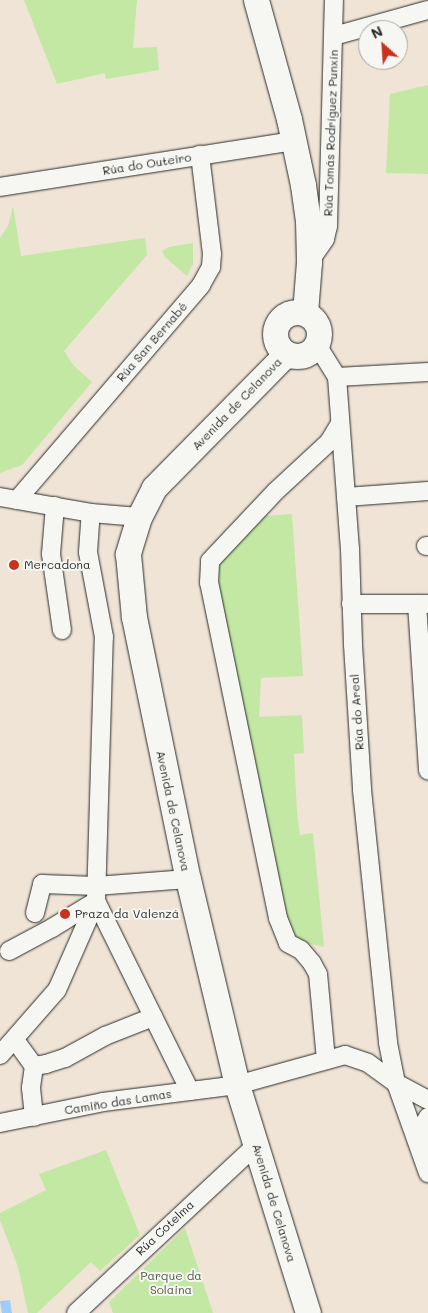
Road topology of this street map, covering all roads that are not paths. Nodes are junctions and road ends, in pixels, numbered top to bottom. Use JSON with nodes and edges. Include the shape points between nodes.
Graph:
{"nodes":[{"id":1,"x":256,"y":0,"type":"edge"},
{"id":2,"x":334,"y":0,"type":"edge"},
{"id":3,"x":428,"y":10,"type":"edge"},
{"id":4,"x":334,"y":36,"type":"junction"},
{"id":5,"x":294,"y":141,"type":"junction"},
{"id":6,"x":200,"y":155,"type":"junction"},
{"id":7,"x":0,"y":187,"type":"edge"},
{"id":8,"x":309,"y":262,"type":"junction"},
{"id":9,"x":305,"y":313,"type":"junction"},
{"id":10,"x":316,"y":345,"type":"junction"},
{"id":11,"x":286,"y":354,"type":"junction"},
{"id":12,"x":428,"y":372,"type":"edge"},
{"id":13,"x":337,"y":377,"type":"junction"},
{"id":14,"x":340,"y":424,"type":"junction"},
{"id":15,"x":428,"y":491,"type":"edge"},
{"id":16,"x":346,"y":497,"type":"junction"},
{"id":17,"x":8,"y":498,"type":"edge"},
{"id":18,"x":56,"y":506,"type":"junction"},
{"id":19,"x":91,"y":513,"type":"junction"},
{"id":20,"x":139,"y":516,"type":"junction"},
{"id":21,"x":351,"y":604,"type":"junction"},
{"id":22,"x":422,"y":604,"type":"edge"},
{"id":23,"x":62,"y":630,"type":"dead end"},
{"id":24,"x":428,"y":771,"type":"edge"},
{"id":25,"x":188,"y":879,"type":"junction"},
{"id":26,"x":96,"y":893,"type":"junction"},
{"id":27,"x":35,"y":913,"type":"dead end"},
{"id":28,"x":9,"y":950,"type":"dead end"},
{"id":29,"x":153,"y":1016,"type":"junction"},
{"id":30,"x":14,"y":1040,"type":"junction"},
{"id":31,"x":0,"y":1055,"type":"edge"},
{"id":32,"x":326,"y":1060,"type":"junction"},
{"id":33,"x":34,"y":1066,"type":"junction"},
{"id":34,"x":396,"y":1083,"type":"junction"},
{"id":35,"x":237,"y":1085,"type":"junction"},
{"id":36,"x":190,"y":1092,"type":"junction"},
{"id":37,"x":428,"y":1100,"type":"edge"},
{"id":38,"x":34,"y":1117,"type":"junction"},
{"id":39,"x":428,"y":1117,"type":"edge"},
{"id":40,"x":0,"y":1123,"type":"edge"},
{"id":41,"x":257,"y":1144,"type":"junction"},
{"id":42,"x":420,"y":1150,"type":"junction"},
{"id":43,"x":428,"y":1173,"type":"edge"},
{"id":44,"x":76,"y":1313,"type":"edge"},
{"id":45,"x":308,"y":1313,"type":"edge"}],
"edges":[{"from":1,"to":5,"type":"street"},
{"from":2,"to":4,"type":"street","name":"Rúa Tomás Rodríguez Punxín"},
{"from":3,"to":4,"type":"street"},
{"from":4,"to":8,"type":"street","name":"Rúa Tomás Rodríguez Punxín","via":[[328,226],[325,238]]},
{"from":5,"to":6,"type":"street","name":"Rúa do Outeiro"},
{"from":5,"to":8,"type":"street","via":[[308,220]]},
{"from":6,"to":7,"type":"street","name":"Rúa do Outeiro"},
{"from":6,"to":17,"type":"street","name":"Rúa San Bernabé","via":[[212,254],[211,267],[202,286]]},
{"from":8,"to":9,"type":"street"},
{"from":9,"to":10,"type":"street","via":[[318,327]]},
{"from":9,"to":11,"type":"street","via":[[290,312],[275,328],[276,343]]},
{"from":10,"to":11,"type":"street","via":[[306,354]]},
{"from":10,"to":13,"type":"street","name":"Rúa do Areal"},
{"from":11,"to":20,"type":"street","name":"Avenida de Celanova","via":[[154,488]]},
{"from":12,"to":13,"type":"street"},
{"from":13,"to":14,"type":"street","name":"Rúa do Areal"},
{"from":14,"to":16,"type":"street","name":"Rúa do Areal"},
{"from":14,"to":32,"type":"street","via":[[329,442],[276,491],[210,561],[209,576],[278,918],[288,943],[301,950],[318,974]]},
{"from":15,"to":16,"type":"street"},
{"from":16,"to":21,"type":"street","name":"Rúa do Areal"},
{"from":17,"to":18,"type":"street"},
{"from":18,"to":19,"type":"street"},
{"from":18,"to":23,"type":"street","via":[[51,554]]},
{"from":19,"to":20,"type":"street"},
{"from":19,"to":26,"type":"street","via":[[88,552],[104,637]]},
{"from":20,"to":25,"type":"street","name":"Avenida de Celanova","via":[[128,554],[134,617]]},
{"from":21,"to":22,"type":"street"},
{"from":21,"to":34,"type":"street","name":"Rúa do Areal","via":[[362,790],[388,1043]]},
{"from":22,"to":24,"type":"street"},
{"from":25,"to":26,"type":"street"},
{"from":25,"to":35,"type":"street","name":"Avenida de Celanova"},
{"from":26,"to":27,"type":"street","via":[[42,884]]},
{"from":26,"to":28,"type":"street","via":[[52,928]]},
{"from":26,"to":29,"type":"street"},
{"from":26,"to":30,"type":"street","via":[[57,990]]},
{"from":29,"to":33,"type":"street","via":[[64,1058]]},
{"from":29,"to":36,"type":"street"},
{"from":30,"to":31,"type":"street"},
{"from":30,"to":33,"type":"street"},
{"from":32,"to":34,"type":"street","name":"Camiño das Lamas","via":[[345,1056],[361,1060]]},
{"from":32,"to":35,"type":"street","name":"Camiño das Lamas"},
{"from":33,"to":38,"type":"street"},
{"from":34,"to":37,"type":"street","name":"Camiño das Lamas"},
{"from":34,"to":42,"type":"street","name":"Rúa do Areal"},
{"from":35,"to":36,"type":"street","name":"Camiño das Lamas"},
{"from":35,"to":41,"type":"street","name":"Avenida de Celanova"},
{"from":36,"to":38,"type":"street","name":"Camiño das Lamas","via":[[103,1102]]},
{"from":38,"to":40,"type":"street","name":"Camiño das Lamas"},
{"from":39,"to":42,"type":"street","via":[[421,1129]]},
{"from":41,"to":44,"type":"street","name":"Rúa Cotelma"},
{"from":41,"to":45,"type":"street","name":"Avenida de Celanova"},
{"from":42,"to":43,"type":"street","name":"Rúa do Areal"}]}
